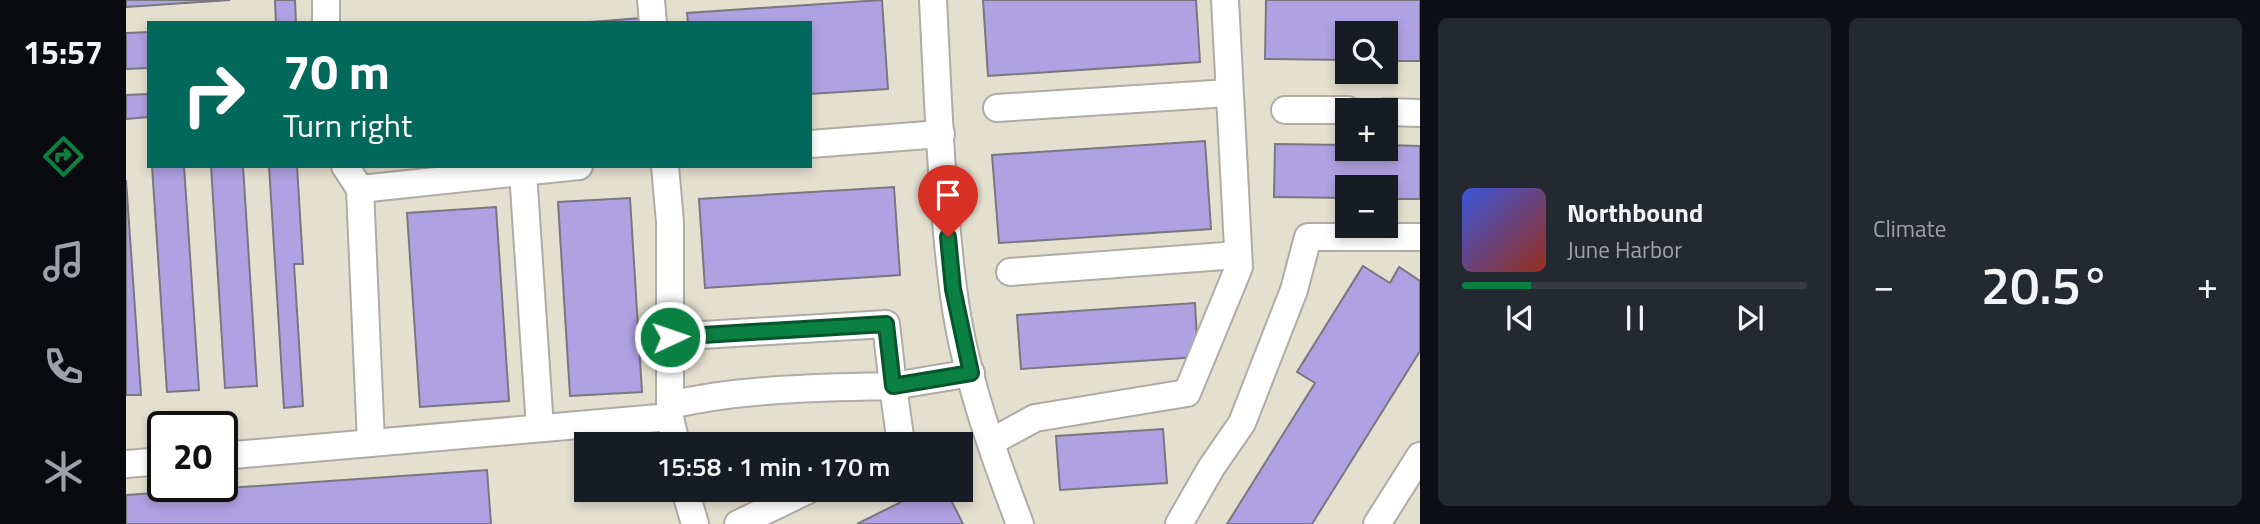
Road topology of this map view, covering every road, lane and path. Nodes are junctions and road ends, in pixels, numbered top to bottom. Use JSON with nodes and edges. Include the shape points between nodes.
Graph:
{"nodes":[{"id":1,"x":326,"y":0,"type":"edge"},
{"id":2,"x":652,"y":0,"type":"edge"},
{"id":3,"x":933,"y":0,"type":"edge"},
{"id":4,"x":1224,"y":0,"type":"edge"},
{"id":5,"x":326,"y":21,"type":"edge"},
{"id":6,"x":653,"y":21,"type":"edge"},
{"id":7,"x":1229,"y":93,"type":"junction"},
{"id":8,"x":997,"y":108,"type":"dead end"},
{"id":9,"x":1284,"y":110,"type":"dead end"},
{"id":10,"x":1335,"y":110,"type":"edge"},
{"id":11,"x":1398,"y":112,"type":"edge"},
{"id":12,"x":1420,"y":113,"type":"edge"},
{"id":13,"x":941,"y":134,"type":"junction"},
{"id":14,"x":812,"y":144,"type":"edge"},
{"id":15,"x":346,"y":168,"type":"edge"},
{"id":16,"x":560,"y":168,"type":"edge"},
{"id":17,"x":665,"y":168,"type":"edge"},
{"id":18,"x":523,"y":172,"type":"junction"},
{"id":19,"x":360,"y":189,"type":"junction"},
{"id":20,"x":1420,"y":237,"type":"edge"},
{"id":21,"x":1238,"y":255,"type":"junction"},
{"id":22,"x":1010,"y":272,"type":"dead end"},
{"id":23,"x":670,"y":337,"type":"junction"},
{"id":24,"x":971,"y":373,"type":"junction"},
{"id":25,"x":893,"y":386,"type":"junction"},
{"id":26,"x":670,"y":411,"type":"junction"},
{"id":27,"x":540,"y":428,"type":"junction"},
{"id":28,"x":674,"y":432,"type":"edge"},
{"id":29,"x":899,"y":432,"type":"edge"},
{"id":30,"x":992,"y":442,"type":"junction"},
{"id":31,"x":371,"y":443,"type":"junction"},
{"id":32,"x":238,"y":455,"type":"edge"},
{"id":33,"x":1420,"y":456,"type":"edge"},
{"id":34,"x":147,"y":462,"type":"edge"},
{"id":35,"x":126,"y":464,"type":"edge"},
{"id":36,"x":689,"y":502,"type":"edge"},
{"id":37,"x":783,"y":502,"type":"edge"},
{"id":38,"x":695,"y":524,"type":"edge"},
{"id":39,"x":738,"y":524,"type":"edge"},
{"id":40,"x":1020,"y":524,"type":"edge"},
{"id":41,"x":1179,"y":524,"type":"edge"},
{"id":42,"x":1377,"y":524,"type":"edge"}],
"edges":[{"from":1,"to":5,"type":"street"},
{"from":2,"to":6,"type":"street"},
{"from":3,"to":13,"type":"street"},
{"from":4,"to":7,"type":"street"},
{"from":7,"to":8,"type":"street"},
{"from":7,"to":21,"type":"street"},
{"from":9,"to":10,"type":"street"},
{"from":11,"to":12,"type":"street"},
{"from":13,"to":14,"type":"street"},
{"from":13,"to":24,"type":"street","via":[[953,289]]},
{"from":15,"to":19,"type":"street"},
{"from":16,"to":18,"type":"street"},
{"from":17,"to":23,"type":"street"},
{"from":18,"to":19,"type":"street"},
{"from":18,"to":27,"type":"street"},
{"from":19,"to":31,"type":"street"},
{"from":20,"to":41,"type":"street","via":[[1308,237],[1294,290],[1242,423]]},
{"from":21,"to":22,"type":"street"},
{"from":21,"to":30,"type":"street","via":[[1239,267],[1187,393],[1035,418]]},
{"from":23,"to":25,"type":"street","via":[[886,324]]},
{"from":23,"to":26,"type":"street"},
{"from":24,"to":25,"type":"street"},
{"from":24,"to":30,"type":"street"},
{"from":25,"to":26,"type":"street","via":[[708,396]]},
{"from":25,"to":29,"type":"street"},
{"from":26,"to":27,"type":"street"},
{"from":26,"to":28,"type":"street"},
{"from":27,"to":31,"type":"street"},
{"from":30,"to":40,"type":"street"},
{"from":31,"to":32,"type":"street"},
{"from":33,"to":42,"type":"street"},
{"from":34,"to":35,"type":"street"},
{"from":36,"to":38,"type":"street"},
{"from":37,"to":39,"type":"street"}]}
